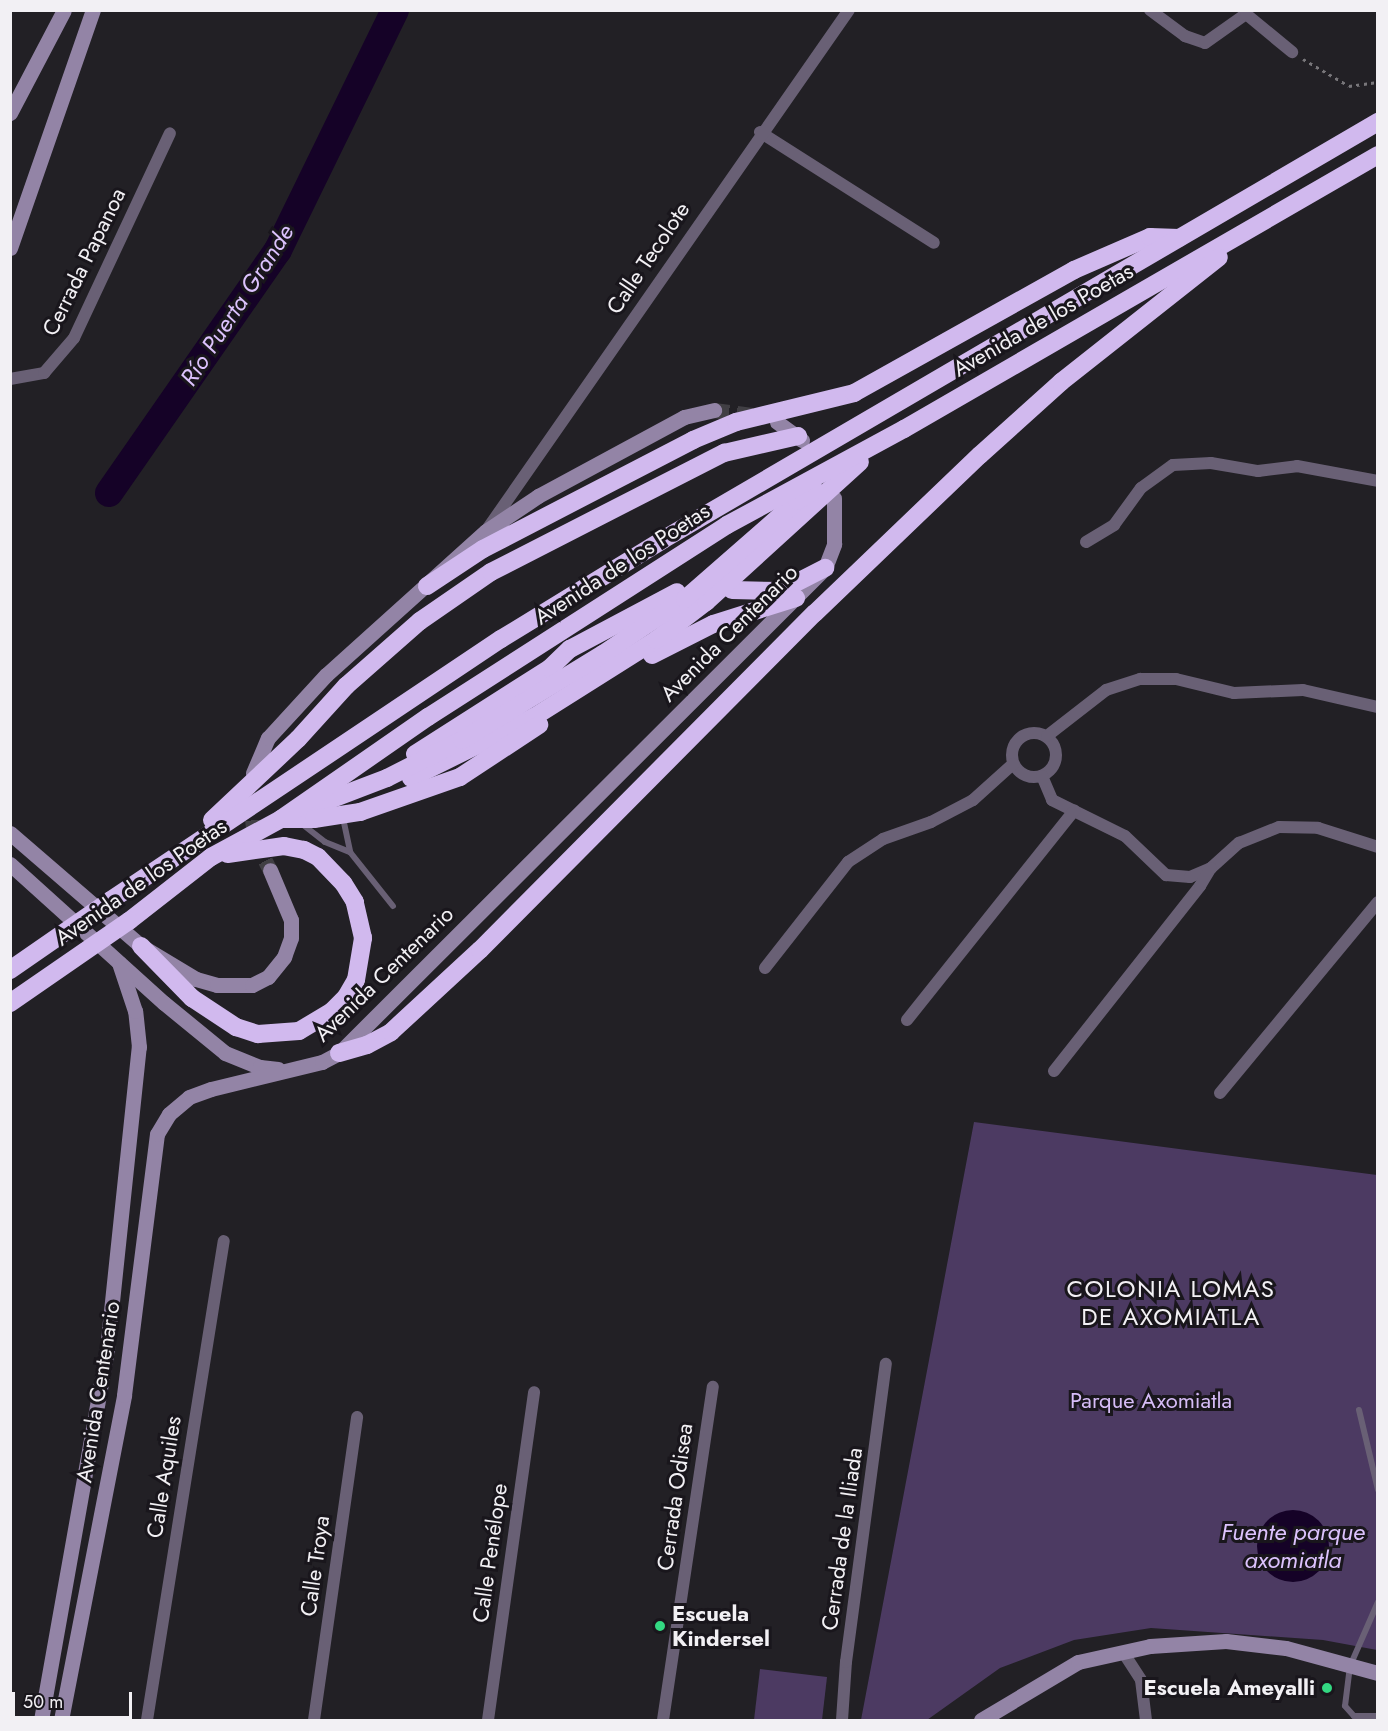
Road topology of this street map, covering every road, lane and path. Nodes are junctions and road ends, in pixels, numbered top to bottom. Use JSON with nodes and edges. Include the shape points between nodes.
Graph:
{"nodes":[{"id":1,"x":64,"y":10,"type":"edge"},
{"id":2,"x":93,"y":10,"type":"edge"},
{"id":3,"x":849,"y":10,"type":"edge"},
{"id":4,"x":1150,"y":10,"type":"edge"},
{"id":5,"x":1292,"y":52,"type":"joint"},
{"id":6,"x":1377,"y":82,"type":"edge"},
{"id":7,"x":10,"y":113,"type":"edge"},
{"id":8,"x":1377,"y":122,"type":"edge"},
{"id":9,"x":760,"y":132,"type":"junction"},
{"id":10,"x":170,"y":133,"type":"dead end"},
{"id":11,"x":1377,"y":155,"type":"edge"},
{"id":12,"x":1286,"y":207,"type":"junction"},
{"id":13,"x":1179,"y":238,"type":"junction"},
{"id":14,"x":934,"y":243,"type":"dead end"},
{"id":15,"x":10,"y":248,"type":"edge"},
{"id":16,"x":10,"y":379,"type":"edge"},
{"id":17,"x":714,"y":410,"type":"tunnel mouth"},
{"id":18,"x":777,"y":422,"type":"tunnel mouth"},
{"id":19,"x":904,"y":429,"type":"junction"},
{"id":20,"x":800,"y":438,"type":"joint"},
{"id":21,"x":860,"y":462,"type":"junction"},
{"id":22,"x":1377,"y":482,"type":"edge"},
{"id":23,"x":834,"y":498,"type":"dead end"},
{"id":24,"x":486,"y":531,"type":"junction"},
{"id":25,"x":1086,"y":542,"type":"dead end"},
{"id":26,"x":825,"y":568,"type":"junction"},
{"id":27,"x":427,"y":585,"type":"junction"},
{"id":28,"x":732,"y":590,"type":"dead end"},
{"id":29,"x":677,"y":592,"type":"dead end"},
{"id":30,"x":796,"y":598,"type":"junction"},
{"id":31,"x":570,"y":649,"type":"junction"},
{"id":32,"x":505,"y":695,"type":"junction"},
{"id":33,"x":532,"y":698,"type":"junction"},
{"id":34,"x":448,"y":704,"type":"junction"},
{"id":35,"x":1377,"y":707,"type":"edge"},
{"id":36,"x":437,"y":726,"type":"junction"},
{"id":37,"x":513,"y":728,"type":"junction"},
{"id":38,"x":1047,"y":736,"type":"junction"},
{"id":39,"x":1013,"y":764,"type":"junction"},
{"id":40,"x":408,"y":767,"type":"junction"},
{"id":41,"x":466,"y":768,"type":"junction"},
{"id":42,"x":253,"y":773,"type":"dead end"},
{"id":43,"x":1042,"y":776,"type":"junction"},
{"id":44,"x":332,"y":784,"type":"junction"},
{"id":45,"x":379,"y":795,"type":"junction"},
{"id":46,"x":1074,"y":811,"type":"junction"},
{"id":47,"x":352,"y":814,"type":"junction"},
{"id":48,"x":289,"y":819,"type":"junction"},
{"id":49,"x":599,"y":830,"type":"junction"},
{"id":50,"x":10,"y":833,"type":"edge"},
{"id":51,"x":1377,"y":847,"type":"edge"},
{"id":52,"x":350,"y":852,"type":"junction"},
{"id":53,"x":211,"y":857,"type":"junction"},
{"id":54,"x":547,"y":857,"type":"junction"},
{"id":55,"x":10,"y":864,"type":"edge"},
{"id":56,"x":164,"y":864,"type":"junction"},
{"id":57,"x":1211,"y":868,"type":"junction"},
{"id":58,"x":270,"y":870,"type":"tunnel mouth"},
{"id":59,"x":1377,"y":902,"type":"edge"},
{"id":60,"x":393,"y":906,"type":"dead end"},
{"id":61,"x":496,"y":934,"type":"junction"},
{"id":62,"x":141,"y":946,"type":"junction"},
{"id":63,"x":119,"y":963,"type":"junction"},
{"id":64,"x":765,"y":968,"type":"dead end"},
{"id":65,"x":10,"y":970,"type":"edge"},
{"id":66,"x":10,"y":1003,"type":"edge"},
{"id":67,"x":907,"y":1020,"type":"dead end"},
{"id":68,"x":339,"y":1053,"type":"junction"},
{"id":69,"x":289,"y":1070,"type":"junction"},
{"id":70,"x":1054,"y":1071,"type":"dead end"},
{"id":71,"x":1220,"y":1093,"type":"dead end"},
{"id":72,"x":120,"y":1223,"type":"junction"},
{"id":73,"x":146,"y":1225,"type":"junction"},
{"id":74,"x":224,"y":1241,"type":"dead end"},
{"id":75,"x":886,"y":1364,"type":"dead end"},
{"id":76,"x":713,"y":1387,"type":"dead end"},
{"id":77,"x":534,"y":1392,"type":"dead end"},
{"id":78,"x":1359,"y":1410,"type":"dead end"},
{"id":79,"x":357,"y":1417,"type":"dead end"},
{"id":80,"x":1377,"y":1490,"type":"edge"},
{"id":81,"x":1377,"y":1602,"type":"edge"},
{"id":82,"x":1123,"y":1652,"type":"junction"},
{"id":83,"x":1350,"y":1666,"type":"junction"},
{"id":84,"x":1377,"y":1673,"type":"edge"},
{"id":85,"x":1377,"y":1716,"type":"edge"},
{"id":86,"x":41,"y":1720,"type":"edge"},
{"id":87,"x":61,"y":1720,"type":"edge"},
{"id":88,"x":147,"y":1720,"type":"edge"},
{"id":89,"x":314,"y":1720,"type":"edge"},
{"id":90,"x":488,"y":1720,"type":"edge"},
{"id":91,"x":663,"y":1720,"type":"edge"},
{"id":92,"x":842,"y":1720,"type":"edge"},
{"id":93,"x":981,"y":1720,"type":"edge"},
{"id":94,"x":1146,"y":1720,"type":"edge"}],
"edges":[{"from":1,"to":7,"type":"main road"},
{"from":2,"to":15,"type":"main road"},
{"from":3,"to":9,"type":"street","name":"Calle Tecolote"},
{"from":4,"to":5,"type":"street","via":[[1185,36],[1205,42],[1246,14]]},
{"from":5,"to":6,"type":"path","via":[[1349,86]]},
{"from":8,"to":13,"type":"highway","name":"Avenida de los Poetas"},
{"from":9,"to":14,"type":"street"},
{"from":9,"to":24,"type":"street","name":"Calle Tecolote"},
{"from":10,"to":16,"type":"street","name":"Cerrada Papanoa","via":[[74,338],[44,373]]},
{"from":11,"to":12,"type":"highway"},
{"from":12,"to":19,"type":"highway","name":"Avenida de los Poetas"},
{"from":12,"to":49,"type":"highway","via":[[1155,304],[980,454]]},
{"from":13,"to":27,"type":"highway","via":[[1150,237],[1074,270],[854,393],[736,422],[693,440],[483,549]]},
{"from":13,"to":56,"type":"highway","name":"Avenida de los Poetas","via":[[562,601]]},
{"from":17,"to":24,"type":"main road","via":[[684,417],[538,496]]},
{"from":18,"to":20,"type":"main road"},
{"from":19,"to":21,"type":"highway"},
{"from":19,"to":34,"type":"highway","name":"Avenida de los Poetas","via":[[727,525]]},
{"from":20,"to":56,"type":"highway","via":[[724,453],[491,572],[420,621],[346,686],[261,776]]},
{"from":21,"to":33,"type":"highway","via":[[797,501],[685,599]]},
{"from":21,"to":37,"type":"highway","via":[[706,602],[657,640]]},
{"from":22,"to":25,"type":"street","via":[[1297,466],[1258,471],[1211,463],[1173,465],[1141,488],[1114,525]]},
{"from":23,"to":26,"type":"main road","name":"Avenida Centenario","via":[[834,544]]},
{"from":24,"to":27,"type":"main road"},
{"from":26,"to":28,"type":"highway","via":[[780,591]]},
{"from":26,"to":30,"type":"main road","name":"Avenida Centenario"},
{"from":27,"to":42,"type":"main road","via":[[304,699],[268,738]]},
{"from":29,"to":31,"type":"highway"},
{"from":30,"to":41,"type":"highway","via":[[712,624],[673,643]]},
{"from":30,"to":54,"type":"main road","name":"Avenida Centenario"},
{"from":31,"to":32,"type":"highway","via":[[556,664]]},
{"from":31,"to":36,"type":"highway","via":[[548,652]]},
{"from":32,"to":33,"type":"highway"},
{"from":32,"to":40,"type":"highway","via":[[418,750]]},
{"from":33,"to":40,"type":"highway"},
{"from":34,"to":36,"type":"highway"},
{"from":34,"to":44,"type":"highway","name":"Avenida de los Poetas"},
{"from":35,"to":38,"type":"street","via":[[1303,690],[1234,693],[1176,679],[1140,679],[1106,690]]},
{"from":36,"to":44,"type":"highway"},
{"from":37,"to":41,"type":"highway"},
{"from":37,"to":45,"type":"highway"},
{"from":38,"to":39,"type":"street","via":[[1031,732],[1017,740],[1011,756]]},
{"from":38,"to":43,"type":"street","via":[[1057,758]]},
{"from":39,"to":43,"type":"street","via":[[1025,775]]},
{"from":39,"to":64,"type":"street","via":[[973,800],[931,822],[882,839],[848,862]]},
{"from":40,"to":48,"type":"highway"},
{"from":41,"to":45,"type":"highway"},
{"from":41,"to":47,"type":"highway"},
{"from":43,"to":46,"type":"street","via":[[1052,800]]},
{"from":44,"to":48,"type":"highway","name":"Avenida de los Poetas"},
{"from":45,"to":47,"type":"highway"},
{"from":45,"to":48,"type":"highway"},
{"from":46,"to":57,"type":"street","via":[[1125,836],[1166,875],[1190,877]]},
{"from":46,"to":67,"type":"street"},
{"from":47,"to":48,"type":"highway"},
{"from":47,"to":52,"type":"lane"},
{"from":48,"to":52,"type":"lane","via":[[325,842]]},
{"from":48,"to":53,"type":"highway","name":"Avenida de los Poetas"},
{"from":49,"to":54,"type":"highway"},
{"from":49,"to":61,"type":"highway"},
{"from":50,"to":62,"type":"main road"},
{"from":51,"to":57,"type":"street","via":[[1318,828],[1279,827],[1239,843]]},
{"from":52,"to":60,"type":"lane"},
{"from":53,"to":62,"type":"highway","via":[[284,846],[304,850],[328,866],[349,892],[361,918],[362,959],[346,997],[299,1031],[258,1034],[236,1027],[192,998]]},
{"from":53,"to":66,"type":"highway","name":"Avenida de los Poetas","bridge":true,"via":[[129,921]]},
{"from":54,"to":61,"type":"highway","via":[[504,910]]},
{"from":54,"to":68,"type":"main road","name":"Avenida Centenario"},
{"from":55,"to":63,"type":"main road","name":"Avenida Centenario"},
{"from":56,"to":65,"type":"highway","name":"Avenida de los Poetas","bridge":true},
{"from":57,"to":70,"type":"street"},
{"from":58,"to":62,"type":"main road","via":[[285,902],[291,938],[284,957],[268,976],[236,988],[216,986],[196,979]]},
{"from":59,"to":71,"type":"street"},
{"from":61,"to":68,"type":"highway","via":[[391,1032],[367,1045]]},
{"from":63,"to":69,"type":"main road","via":[[225,1053],[260,1067]]},
{"from":63,"to":72,"type":"main road","name":"Avenida Centenario","via":[[135,1011],[139,1047]]},
{"from":68,"to":69,"type":"main road","name":"Avenida Centenario","via":[[322,1062]]},
{"from":69,"to":73,"type":"main road","name":"Avenida Centenario","via":[[189,1097],[169,1114],[158,1134]]},
{"from":72,"to":73,"type":"main road"},
{"from":72,"to":86,"type":"main road","name":"Avenida Centenario","via":[[107,1349]]},
{"from":73,"to":87,"type":"main road","name":"Avenida Centenario","via":[[124,1395]]},
{"from":74,"to":88,"type":"street","name":"Calle Aquiles"},
{"from":75,"to":92,"type":"street","name":"Cerrada de la Iliada","via":[[846,1662]]},
{"from":76,"to":91,"type":"street","name":"Cerrada Odisea"},
{"from":77,"to":90,"type":"street","name":"Calle Penélope"},
{"from":78,"to":80,"type":"lane"},
{"from":79,"to":89,"type":"street","name":"Calle Troya"},
{"from":81,"to":83,"type":"lane"},
{"from":82,"to":83,"type":"main road","via":[[1226,1641],[1286,1648]]},
{"from":82,"to":93,"type":"main road","via":[[1078,1662]]},
{"from":82,"to":94,"type":"street","via":[[1141,1680]]},
{"from":83,"to":84,"type":"main road"},
{"from":83,"to":85,"type":"lane","via":[[1345,1707],[1354,1716]]}]}
